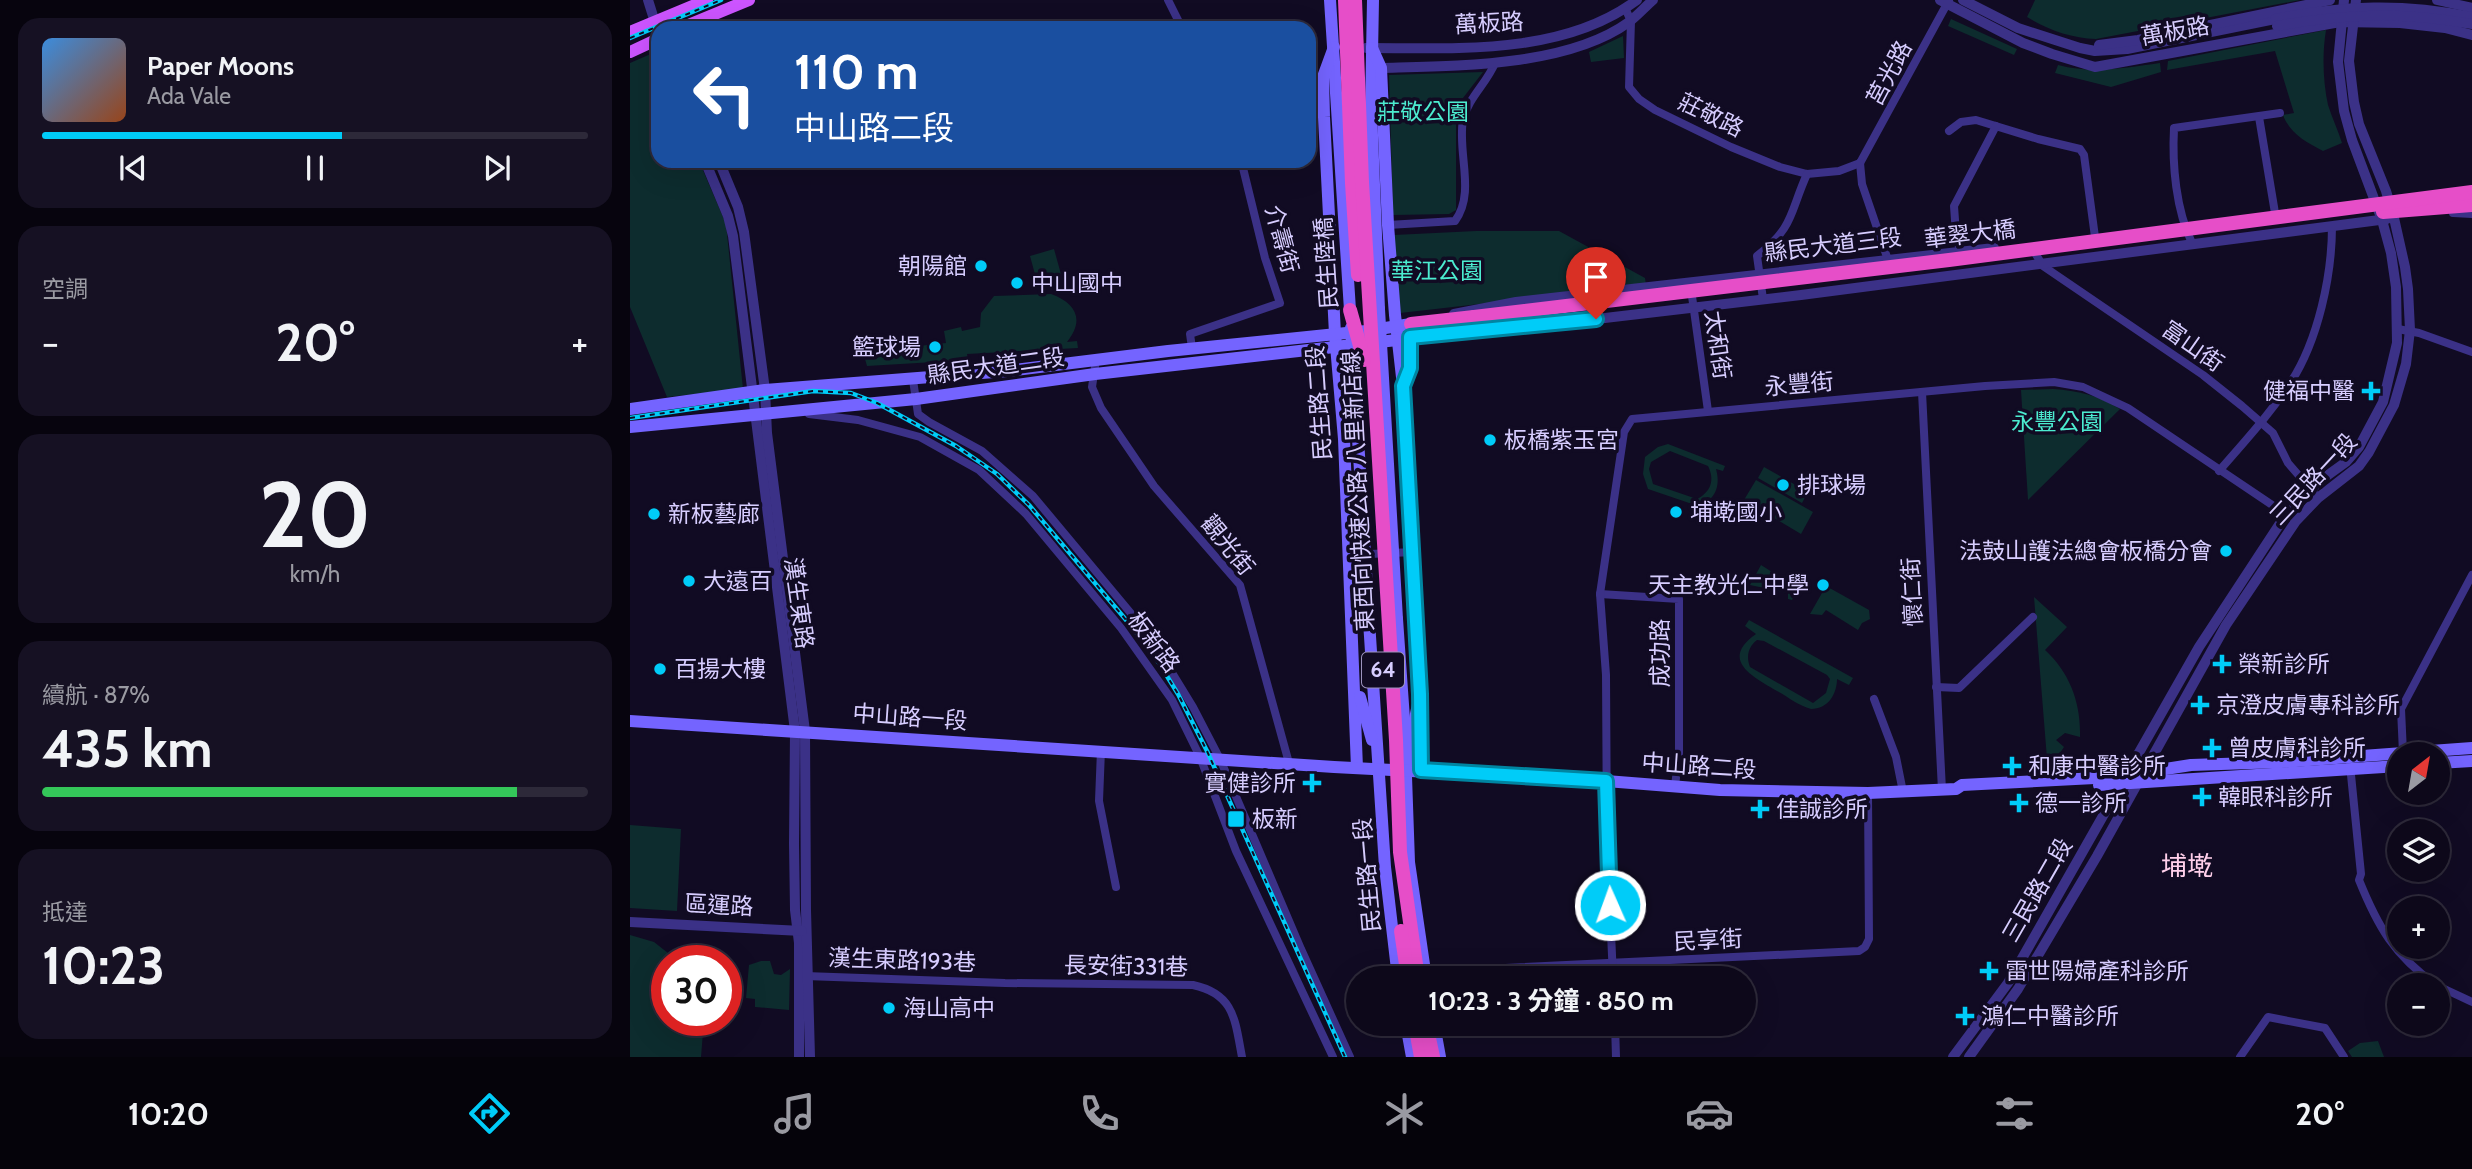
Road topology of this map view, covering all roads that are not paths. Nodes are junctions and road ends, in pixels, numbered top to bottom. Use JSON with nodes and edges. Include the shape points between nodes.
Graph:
{"nodes":[{"id":1,"x":648,"y":0,"type":"edge"},
{"id":2,"x":655,"y":0,"type":"edge"},
{"id":3,"x":708,"y":0,"type":"edge"},
{"id":4,"x":749,"y":0,"type":"edge"},
{"id":5,"x":1168,"y":0,"type":"edge"},
{"id":6,"x":1345,"y":0,"type":"edge"},
{"id":7,"x":1355,"y":0,"type":"edge"},
{"id":8,"x":1372,"y":0,"type":"edge"},
{"id":9,"x":1637,"y":0,"type":"edge"},
{"id":10,"x":1653,"y":0,"type":"edge"},
{"id":11,"x":1963,"y":0,"type":"edge"},
{"id":12,"x":2330,"y":0,"type":"edge"},
{"id":13,"x":2344,"y":0,"type":"edge"},
{"id":14,"x":2356,"y":0,"type":"edge"},
{"id":15,"x":2399,"y":0,"type":"edge"},
{"id":16,"x":2439,"y":0,"type":"edge"},
{"id":17,"x":1945,"y":2,"type":"edge"},
{"id":18,"x":1330,"y":6,"type":"edge"},
{"id":19,"x":2472,"y":6,"type":"edge"},
{"id":20,"x":1625,"y":8,"type":"junction"},
{"id":21,"x":2472,"y":17,"type":"edge"},
{"id":22,"x":658,"y":21,"type":"edge"},
{"id":23,"x":659,"y":21,"type":"edge"},
{"id":24,"x":668,"y":21,"type":"edge"},
{"id":25,"x":698,"y":21,"type":"edge"},
{"id":26,"x":1178,"y":21,"type":"edge"},
{"id":27,"x":1631,"y":21,"type":"junction"},
{"id":28,"x":2276,"y":22,"type":"junction"},
{"id":29,"x":2340,"y":22,"type":"junction"},
{"id":30,"x":2354,"y":22,"type":"junction"},
{"id":31,"x":2393,"y":23,"type":"junction"},
{"id":32,"x":2472,"y":24,"type":"edge"},
{"id":33,"x":651,"y":27,"type":"edge"},
{"id":34,"x":630,"y":32,"type":"edge"},
{"id":35,"x":2472,"y":35,"type":"edge"},
{"id":36,"x":651,"y":42,"type":"edge"},
{"id":37,"x":1334,"y":47,"type":"junction"},
{"id":38,"x":1372,"y":48,"type":"junction"},
{"id":39,"x":2080,"y":48,"type":"junction"},
{"id":40,"x":630,"y":52,"type":"edge"},
{"id":41,"x":1494,"y":62,"type":"junction"},
{"id":42,"x":2079,"y":62,"type":"junction"},
{"id":43,"x":1376,"y":68,"type":"junction"},
{"id":44,"x":2280,"y":113,"type":"dead end"},
{"id":45,"x":2259,"y":117,"type":"junction"},
{"id":46,"x":1996,"y":126,"type":"junction"},
{"id":47,"x":1950,"y":131,"type":"dead end"},
{"id":48,"x":1860,"y":163,"type":"junction"},
{"id":49,"x":708,"y":168,"type":"edge"},
{"id":50,"x":722,"y":168,"type":"edge"},
{"id":51,"x":1243,"y":168,"type":"edge"},
{"id":52,"x":1807,"y":174,"type":"junction"},
{"id":53,"x":2472,"y":185,"type":"edge"},
{"id":54,"x":2472,"y":192,"type":"edge"},
{"id":55,"x":2472,"y":199,"type":"edge"},
{"id":56,"x":2339,"y":203,"type":"junction"},
{"id":57,"x":2447,"y":208,"type":"junction"},
{"id":58,"x":2385,"y":210,"type":"junction"},
{"id":59,"x":2472,"y":210,"type":"edge"},
{"id":60,"x":2275,"y":213,"type":"junction"},
{"id":61,"x":1388,"y":225,"type":"junction"},
{"id":62,"x":2183,"y":225,"type":"junction"},
{"id":63,"x":2332,"y":226,"type":"junction"},
{"id":64,"x":2095,"y":237,"type":"junction"},
{"id":65,"x":2192,"y":243,"type":"junction"},
{"id":66,"x":2031,"y":244,"type":"junction"},
{"id":67,"x":1960,"y":251,"type":"junction"},
{"id":68,"x":1888,"y":260,"type":"junction"},
{"id":69,"x":2040,"y":264,"type":"junction"},
{"id":70,"x":1759,"y":275,"type":"junction"},
{"id":71,"x":1690,"y":283,"type":"junction"},
{"id":72,"x":1763,"y":299,"type":"junction"},
{"id":73,"x":1693,"y":308,"type":"junction"},
{"id":74,"x":1380,"y":309,"type":"junction"},
{"id":75,"x":1350,"y":310,"type":"junction"},
{"id":76,"x":1474,"y":322,"type":"junction"},
{"id":77,"x":2398,"y":329,"type":"junction"},
{"id":78,"x":2410,"y":330,"type":"junction"},
{"id":79,"x":1405,"y":333,"type":"junction"},
{"id":80,"x":1366,"y":337,"type":"joint"},
{"id":81,"x":1336,"y":341,"type":"junction"},
{"id":82,"x":1192,"y":348,"type":"junction"},
{"id":83,"x":2472,"y":352,"type":"edge"},
{"id":84,"x":1096,"y":360,"type":"junction"},
{"id":85,"x":1368,"y":363,"type":"junction"},
{"id":86,"x":1095,"y":374,"type":"junction"},
{"id":87,"x":913,"y":380,"type":"junction"},
{"id":88,"x":759,"y":391,"type":"junction"},
{"id":89,"x":1922,"y":392,"type":"junction"},
{"id":90,"x":916,"y":399,"type":"junction"},
{"id":91,"x":630,"y":409,"type":"edge"},
{"id":92,"x":785,"y":411,"type":"junction"},
{"id":93,"x":1708,"y":411,"type":"junction"},
{"id":94,"x":761,"y":413,"type":"junction"},
{"id":95,"x":2383,"y":417,"type":"junction"},
{"id":96,"x":2260,"y":423,"type":"junction"},
{"id":97,"x":630,"y":427,"type":"edge"},
{"id":98,"x":2219,"y":471,"type":"junction"},
{"id":99,"x":2314,"y":494,"type":"junction"},
{"id":100,"x":2291,"y":518,"type":"junction"},
{"id":101,"x":1413,"y":552,"type":"junction"},
{"id":102,"x":1349,"y":555,"type":"junction"},
{"id":103,"x":2471,"y":578,"type":"edge"},
{"id":104,"x":1600,"y":594,"type":"junction"},
{"id":105,"x":2033,"y":617,"type":"dead end"},
{"id":106,"x":1355,"y":680,"type":"junction"},
{"id":107,"x":1936,"y":687,"type":"junction"},
{"id":108,"x":1420,"y":694,"type":"junction"},
{"id":109,"x":1874,"y":699,"type":"dead end"},
{"id":110,"x":630,"y":721,"type":"edge"},
{"id":111,"x":800,"y":731,"type":"junction"},
{"id":112,"x":2402,"y":742,"type":"edge"},
{"id":113,"x":2472,"y":748,"type":"edge"},
{"id":114,"x":1101,"y":750,"type":"junction"},
{"id":115,"x":2450,"y":750,"type":"edge"},
{"id":116,"x":2387,"y":754,"type":"edge"},
{"id":117,"x":2350,"y":756,"type":"junction"},
{"id":118,"x":1193,"y":757,"type":"junction"},
{"id":119,"x":1220,"y":760,"type":"junction"},
{"id":120,"x":2472,"y":761,"type":"edge"},
{"id":121,"x":2450,"y":762,"type":"edge"},
{"id":122,"x":1289,"y":763,"type":"junction"},
{"id":123,"x":2387,"y":767,"type":"edge"},
{"id":124,"x":1357,"y":768,"type":"junction"},
{"id":125,"x":1380,"y":769,"type":"junction"},
{"id":126,"x":1405,"y":769,"type":"junction"},
{"id":127,"x":1421,"y":770,"type":"junction"},
{"id":128,"x":2350,"y":770,"type":"junction"},
{"id":129,"x":2143,"y":772,"type":"junction"},
{"id":130,"x":1606,"y":781,"type":"junction"},
{"id":131,"x":2129,"y":781,"type":"junction"},
{"id":132,"x":1675,"y":786,"type":"junction"},
{"id":133,"x":1942,"y":790,"type":"junction"},
{"id":134,"x":1903,"y":792,"type":"junction"},
{"id":135,"x":1868,"y":793,"type":"junction"},
{"id":136,"x":1116,"y":887,"type":"dead end"},
{"id":137,"x":630,"y":922,"type":"edge"},
{"id":138,"x":802,"y":931,"type":"junction"},
{"id":139,"x":1612,"y":964,"type":"junction"},
{"id":140,"x":1400,"y":966,"type":"edge"},
{"id":141,"x":1400,"y":966,"type":"edge"},
{"id":142,"x":1421,"y":966,"type":"edge"},
{"id":143,"x":1422,"y":966,"type":"edge"},
{"id":144,"x":1580,"y":966,"type":"edge"},
{"id":145,"x":2421,"y":973,"type":"edge"},
{"id":146,"x":803,"y":976,"type":"junction"},
{"id":147,"x":1005,"y":983,"type":"joint"},
{"id":148,"x":2450,"y":992,"type":"edge"},
{"id":149,"x":2472,"y":1002,"type":"edge"},
{"id":150,"x":1408,"y":1036,"type":"edge"},
{"id":151,"x":1417,"y":1036,"type":"edge"},
{"id":152,"x":1429,"y":1036,"type":"edge"},
{"id":153,"x":1436,"y":1036,"type":"edge"},
{"id":154,"x":1615,"y":1036,"type":"edge"},
{"id":155,"x":799,"y":1057,"type":"edge"},
{"id":156,"x":810,"y":1057,"type":"edge"},
{"id":157,"x":1242,"y":1057,"type":"edge"},
{"id":158,"x":1333,"y":1057,"type":"edge"},
{"id":159,"x":1350,"y":1057,"type":"edge"},
{"id":160,"x":1412,"y":1057,"type":"edge"},
{"id":161,"x":1421,"y":1057,"type":"edge"},
{"id":162,"x":1433,"y":1057,"type":"edge"},
{"id":163,"x":1440,"y":1057,"type":"edge"},
{"id":164,"x":1616,"y":1057,"type":"edge"},
{"id":165,"x":1953,"y":1057,"type":"edge"},
{"id":166,"x":1969,"y":1057,"type":"edge"},
{"id":167,"x":2240,"y":1057,"type":"edge"},
{"id":168,"x":2344,"y":1057,"type":"edge"}],
"edges":[{"from":1,"to":22,"type":"street"},
{"from":2,"to":23,"type":"street"},
{"from":3,"to":24,"type":"main road"},
{"from":4,"to":25,"type":"main road"},
{"from":5,"to":26,"type":"street"},
{"from":6,"to":85,"type":"highway","name":"東西向快速公路 八里新店線","number":"64","bridge":true,"via":[[1352,183]]},
{"from":7,"to":85,"type":"highway","name":"東西向快速公路 八里新店線","number":"64","bridge":true},
{"from":8,"to":18,"type":"main road","via":[[1350,31],[1338,26]]},
{"from":8,"to":38,"type":"main road"},
{"from":9,"to":20,"type":"street","name":"萬板路"},
{"from":10,"to":27,"type":"street","name":"萬板路"},
{"from":11,"to":39,"type":"street","name":"萬板路","via":[[2018,28]]},
{"from":12,"to":39,"type":"street","name":"萬板路"},
{"from":13,"to":29,"type":"street"},
{"from":14,"to":30,"type":"street"},
{"from":15,"to":31,"type":"street","via":[[2391,6]]},
{"from":16,"to":19,"type":"street"},
{"from":17,"to":42,"type":"street","name":"萬板路","via":[[2023,43]]},
{"from":17,"to":48,"type":"street","name":"莒光路"},
{"from":18,"to":37,"type":"main road","name":"民生路二段"},
{"from":20,"to":27,"type":"street","name":"莊敬路"},
{"from":20,"to":38,"type":"street","name":"萬板路","via":[[1574,33],[1542,41]]},
{"from":21,"to":28,"type":"street","bridge":true,"via":[[2373,6],[2316,11]]},
{"from":27,"to":41,"type":"street","name":"萬板路","via":[[1586,43],[1521,60]]},
{"from":27,"to":52,"type":"street","name":"莊敬路","via":[[1629,87],[1639,99],[1731,147]]},
{"from":28,"to":32,"type":"street","bridge":true,"via":[[2386,14]]},
{"from":28,"to":39,"type":"street","via":[[2127,49]]},
{"from":28,"to":42,"type":"street","via":[[2139,55]]},
{"from":29,"to":30,"type":"street","name":"萬板路"},
{"from":29,"to":42,"type":"street","name":"萬板路","via":[[2095,67]]},
{"from":29,"to":58,"type":"street","via":[[2338,62],[2344,111],[2352,140]]},
{"from":30,"to":31,"type":"street","name":"萬板路"},
{"from":30,"to":58,"type":"street","via":[[2349,61],[2354,102]]},
{"from":31,"to":35,"type":"street","name":"萬板路"},
{"from":33,"to":34,"type":"main road"},
{"from":36,"to":40,"type":"main road"},
{"from":37,"to":38,"type":"street","name":"萬板路"},
{"from":37,"to":75,"type":"main road","name":"民生陸橋"},
{"from":37,"to":81,"type":"main road","name":"民生路二段","via":[[1323,77]]},
{"from":38,"to":43,"type":"main road"},
{"from":41,"to":43,"type":"street","name":"萬板路"},
{"from":41,"to":61,"type":"street","via":[[1463,122],[1461,213],[1455,221]]},
{"from":43,"to":61,"type":"main road"},
{"from":43,"to":74,"type":"main road","via":[[1374,193]]},
{"from":44,"to":45,"type":"street"},
{"from":45,"to":60,"type":"street"},
{"from":45,"to":62,"type":"street","via":[[2174,128]]},
{"from":46,"to":47,"type":"street","via":[[1969,120]]},
{"from":46,"to":64,"type":"street","via":[[2080,149]]},
{"from":46,"to":67,"type":"street","via":[[1954,206]]},
{"from":48,"to":52,"type":"street","name":"莊敬路","via":[[1839,171]]},
{"from":48,"to":68,"type":"street","via":[[1862,184]]},
{"from":49,"to":88,"type":"street","name":"漢生東路","via":[[733,236]]},
{"from":50,"to":88,"type":"street","name":"漢生東路","via":[[741,218],[754,300]]},
{"from":51,"to":82,"type":"street","name":"介壽街","via":[[1280,303],[1190,334]]},
{"from":52,"to":70,"type":"street","via":[[1788,226],[1758,256]]},
{"from":53,"to":58,"type":"street","name":"縣民大道三段"},
{"from":54,"to":76,"type":"highway","name":"華翠大橋","bridge":true},
{"from":55,"to":57,"type":"highway","bridge":true},
{"from":56,"to":58,"type":"street","name":"縣民大道三段"},
{"from":56,"to":60,"type":"street","name":"縣民大道三段"},
{"from":56,"to":63,"type":"street","via":[[2332,207]]},
{"from":57,"to":58,"type":"street","name":"縣民大道三段"},
{"from":57,"to":58,"type":"highway","via":[[2411,203]]},
{"from":57,"to":59,"type":"street","name":"縣民大道三段"},
{"from":58,"to":63,"type":"street","name":"縣民大道三段"},
{"from":58,"to":77,"type":"street","name":"三民路一段"},
{"from":58,"to":78,"type":"street","name":"三民路一段","via":[[2405,267]]},
{"from":59,"to":76,"type":"highway","name":"華翠大橋","bridge":true,"via":[[2361,214],[1941,271]]},
{"from":60,"to":62,"type":"street","name":"縣民大道三段"},
{"from":61,"to":79,"type":"main road"},
{"from":62,"to":64,"type":"street","name":"縣民大道三段"},
{"from":62,"to":65,"type":"street"},
{"from":63,"to":65,"type":"street","name":"縣民大道三段"},
{"from":63,"to":96,"type":"street","via":[[2317,325],[2291,381]]},
{"from":64,"to":66,"type":"street","name":"縣民大道三段"},
{"from":65,"to":69,"type":"street","name":"縣民大道三段"},
{"from":66,"to":67,"type":"street","name":"縣民大道三段"},
{"from":66,"to":69,"type":"street"},
{"from":67,"to":68,"type":"street","name":"縣民大道三段"},
{"from":68,"to":70,"type":"street","name":"縣民大道三段"},
{"from":69,"to":72,"type":"street","name":"縣民大道三段"},
{"from":69,"to":96,"type":"street","name":"富山街","via":[[2203,375]]},
{"from":70,"to":71,"type":"street","name":"縣民大道三段"},
{"from":70,"to":72,"type":"street"},
{"from":71,"to":73,"type":"street","name":"太和街"},
{"from":71,"to":79,"type":"street","name":"縣民大道三段","via":[[1474,309]]},
{"from":72,"to":73,"type":"street","name":"縣民大道三段"},
{"from":73,"to":79,"type":"street","name":"縣民大道三段","via":[[1516,328]]},
{"from":73,"to":93,"type":"street","name":"太和街"},
{"from":74,"to":85,"type":"highway","bridge":true},
{"from":74,"to":126,"type":"main road","bridge":true},
{"from":75,"to":85,"type":"highway","bridge":true},
{"from":75,"to":125,"type":"main road","name":"民生陸橋","bridge":true},
{"from":76,"to":79,"type":"highway"},
{"from":77,"to":78,"type":"street"},
{"from":77,"to":95,"type":"street","name":"三民路一段"},
{"from":78,"to":83,"type":"street"},
{"from":78,"to":95,"type":"street","name":"三民路一段","via":[[2406,364]]},
{"from":79,"to":80,"type":"main road","name":"縣民大道三段"},
{"from":79,"to":101,"type":"main road","via":[[1403,386]]},
{"from":80,"to":81,"type":"main road","name":"縣民大道二段"},
{"from":81,"to":82,"type":"main road","name":"縣民大道二段"},
{"from":81,"to":86,"type":"main road","name":"縣民大道二段"},
{"from":81,"to":102,"type":"main road","name":"民生路二段"},
{"from":82,"to":84,"type":"main road","name":"縣民大道二段"},
{"from":84,"to":86,"type":"street","name":"觀光街"},
{"from":84,"to":87,"type":"main road","name":"縣民大道二段"},
{"from":85,"to":140,"type":"highway","name":"東西向快速公路 八里新店線","number":"64","bridge":true},
{"from":85,"to":142,"type":"highway","name":"東西向快速公路 八里新店線","number":"64","bridge":true,"via":[[1400,852]]},
{"from":86,"to":90,"type":"main road","name":"縣民大道二段"},
{"from":86,"to":122,"type":"street","name":"觀光街","via":[[1093,387],[1101,408],[1154,486],[1240,585]]},
{"from":87,"to":88,"type":"main road","name":"縣民大道二段"},
{"from":87,"to":90,"type":"street","name":"板新路"},
{"from":88,"to":91,"type":"main road","name":"縣民大道二段"},
{"from":88,"to":94,"type":"street","name":"漢生東路"},
{"from":89,"to":93,"type":"street","name":"永豐街"},
{"from":89,"to":98,"type":"street","name":"永豐街","via":[[2030,382],[2082,387],[2128,408]]},
{"from":89,"to":107,"type":"street","name":"懷仁街"},
{"from":90,"to":92,"type":"main road","name":"縣民大道二段"},
{"from":90,"to":119,"type":"street","name":"板新路","via":[[918,414],[982,451],[1033,496],[1087,559],[1149,635]]},
{"from":92,"to":94,"type":"main road","name":"縣民大道二段"},
{"from":92,"to":118,"type":"street","name":"板新路","via":[[858,420],[920,437],[979,470],[1026,514],[1121,628],[1172,700]]},
{"from":93,"to":104,"type":"street","name":"永豐街","via":[[1628,423]]},
{"from":94,"to":97,"type":"main road","name":"縣民大道二段"},
{"from":94,"to":111,"type":"street","name":"漢生東路","via":[[768,433]]},
{"from":95,"to":99,"type":"street","name":"三民路一段"},
{"from":96,"to":98,"type":"street"},
{"from":96,"to":99,"type":"street","name":"富山街","via":[[2273,433],[2288,463]]},
{"from":98,"to":100,"type":"street","name":"永豐街"},
{"from":99,"to":100,"type":"street","name":"三民路一段"},
{"from":100,"to":129,"type":"street","name":"三民路一段"},
{"from":100,"to":131,"type":"street","name":"三民路一段","via":[[2199,647]]},
{"from":101,"to":102,"type":"street"},
{"from":101,"to":108,"type":"main road"},
{"from":102,"to":106,"type":"main road","name":"民生路二段"},
{"from":103,"to":112,"type":"street","via":[[2401,709]]},
{"from":104,"to":130,"type":"street","name":"永豐街"},
{"from":104,"to":132,"type":"street","name":"成功路","via":[[1679,599]]},
{"from":105,"to":107,"type":"street","via":[[1959,688]]},
{"from":106,"to":124,"type":"main road","name":"民生路二段"},
{"from":106,"to":125,"type":"main road","name":"民生路二段"},
{"from":107,"to":133,"type":"street","name":"懷仁街"},
{"from":108,"to":126,"type":"main road"},
{"from":108,"to":127,"type":"main road"},
{"from":109,"to":134,"type":"street"},
{"from":110,"to":111,"type":"main road","name":"中山路一段"},
{"from":111,"to":114,"type":"main road","name":"中山路一段"},
{"from":111,"to":138,"type":"street","name":"漢生東路"},
{"from":113,"to":115,"type":"main road","name":"中山路二段"},
{"from":114,"to":118,"type":"main road","name":"中山路一段"},
{"from":114,"to":136,"type":"street","via":[[1099,802]]},
{"from":116,"to":117,"type":"main road","name":"中山路二段"},
{"from":117,"to":128,"type":"street"},
{"from":117,"to":129,"type":"main road","name":"中山路二段"},
{"from":118,"to":119,"type":"main road","name":"中山路二段"},
{"from":118,"to":158,"type":"street","name":"板新路"},
{"from":119,"to":122,"type":"main road","name":"中山路二段"},
{"from":119,"to":159,"type":"street","name":"板新路"},
{"from":120,"to":121,"type":"main road"},
{"from":122,"to":124,"type":"main road","name":"中山路二段"},
{"from":123,"to":128,"type":"main road","name":"中山路二段"},
{"from":124,"to":125,"type":"main road","name":"中山路二段"},
{"from":125,"to":126,"type":"main road","name":"中山路二段"},
{"from":125,"to":141,"type":"main road","name":"民生路一段","via":[[1385,867]]},
{"from":126,"to":127,"type":"main road","name":"中山路二段"},
{"from":126,"to":143,"type":"main road","name":"民生路一段","via":[[1409,862]]},
{"from":127,"to":130,"type":"main road","name":"中山路二段"},
{"from":128,"to":131,"type":"main road","name":"中山路二段"},
{"from":128,"to":145,"type":"street","via":[[2360,880],[2386,938]]},
{"from":129,"to":131,"type":"main road","name":"中山路二段"},
{"from":130,"to":132,"type":"main road","name":"中山路二段"},
{"from":130,"to":139,"type":"street","name":"永豐街"},
{"from":131,"to":133,"type":"main road","name":"中山路二段","via":[[1962,785]]},
{"from":131,"to":165,"type":"street","name":"三民路二段","via":[[2008,983]]},
{"from":131,"to":166,"type":"street","name":"三民路二段","via":[[2018,989]]},
{"from":132,"to":135,"type":"main road","name":"中山路二段"},
{"from":133,"to":134,"type":"main road","name":"中山路二段"},
{"from":134,"to":135,"type":"main road","name":"中山路二段"},
{"from":135,"to":139,"type":"street","name":"民享街","via":[[1869,939],[1865,947],[1859,951]]},
{"from":137,"to":138,"type":"street","name":"區運路"},
{"from":138,"to":146,"type":"street","name":"漢生東路"},
{"from":139,"to":144,"type":"street","name":"民享街"},
{"from":146,"to":147,"type":"street","name":"漢生東路193巷"},
{"from":146,"to":155,"type":"street","name":"漢生東路"},
{"from":146,"to":156,"type":"street","name":"漢生東路"},
{"from":147,"to":157,"type":"street","name":"長安街331巷","via":[[1201,987],[1229,1006]]},
{"from":148,"to":149,"type":"street"},
{"from":150,"to":160,"type":"main road"},
{"from":151,"to":161,"type":"highway"},
{"from":152,"to":162,"type":"highway"},
{"from":153,"to":163,"type":"main road"},
{"from":154,"to":164,"type":"street"},
{"from":167,"to":168,"type":"street","via":[[2268,1017],[2325,1028]]}]}
